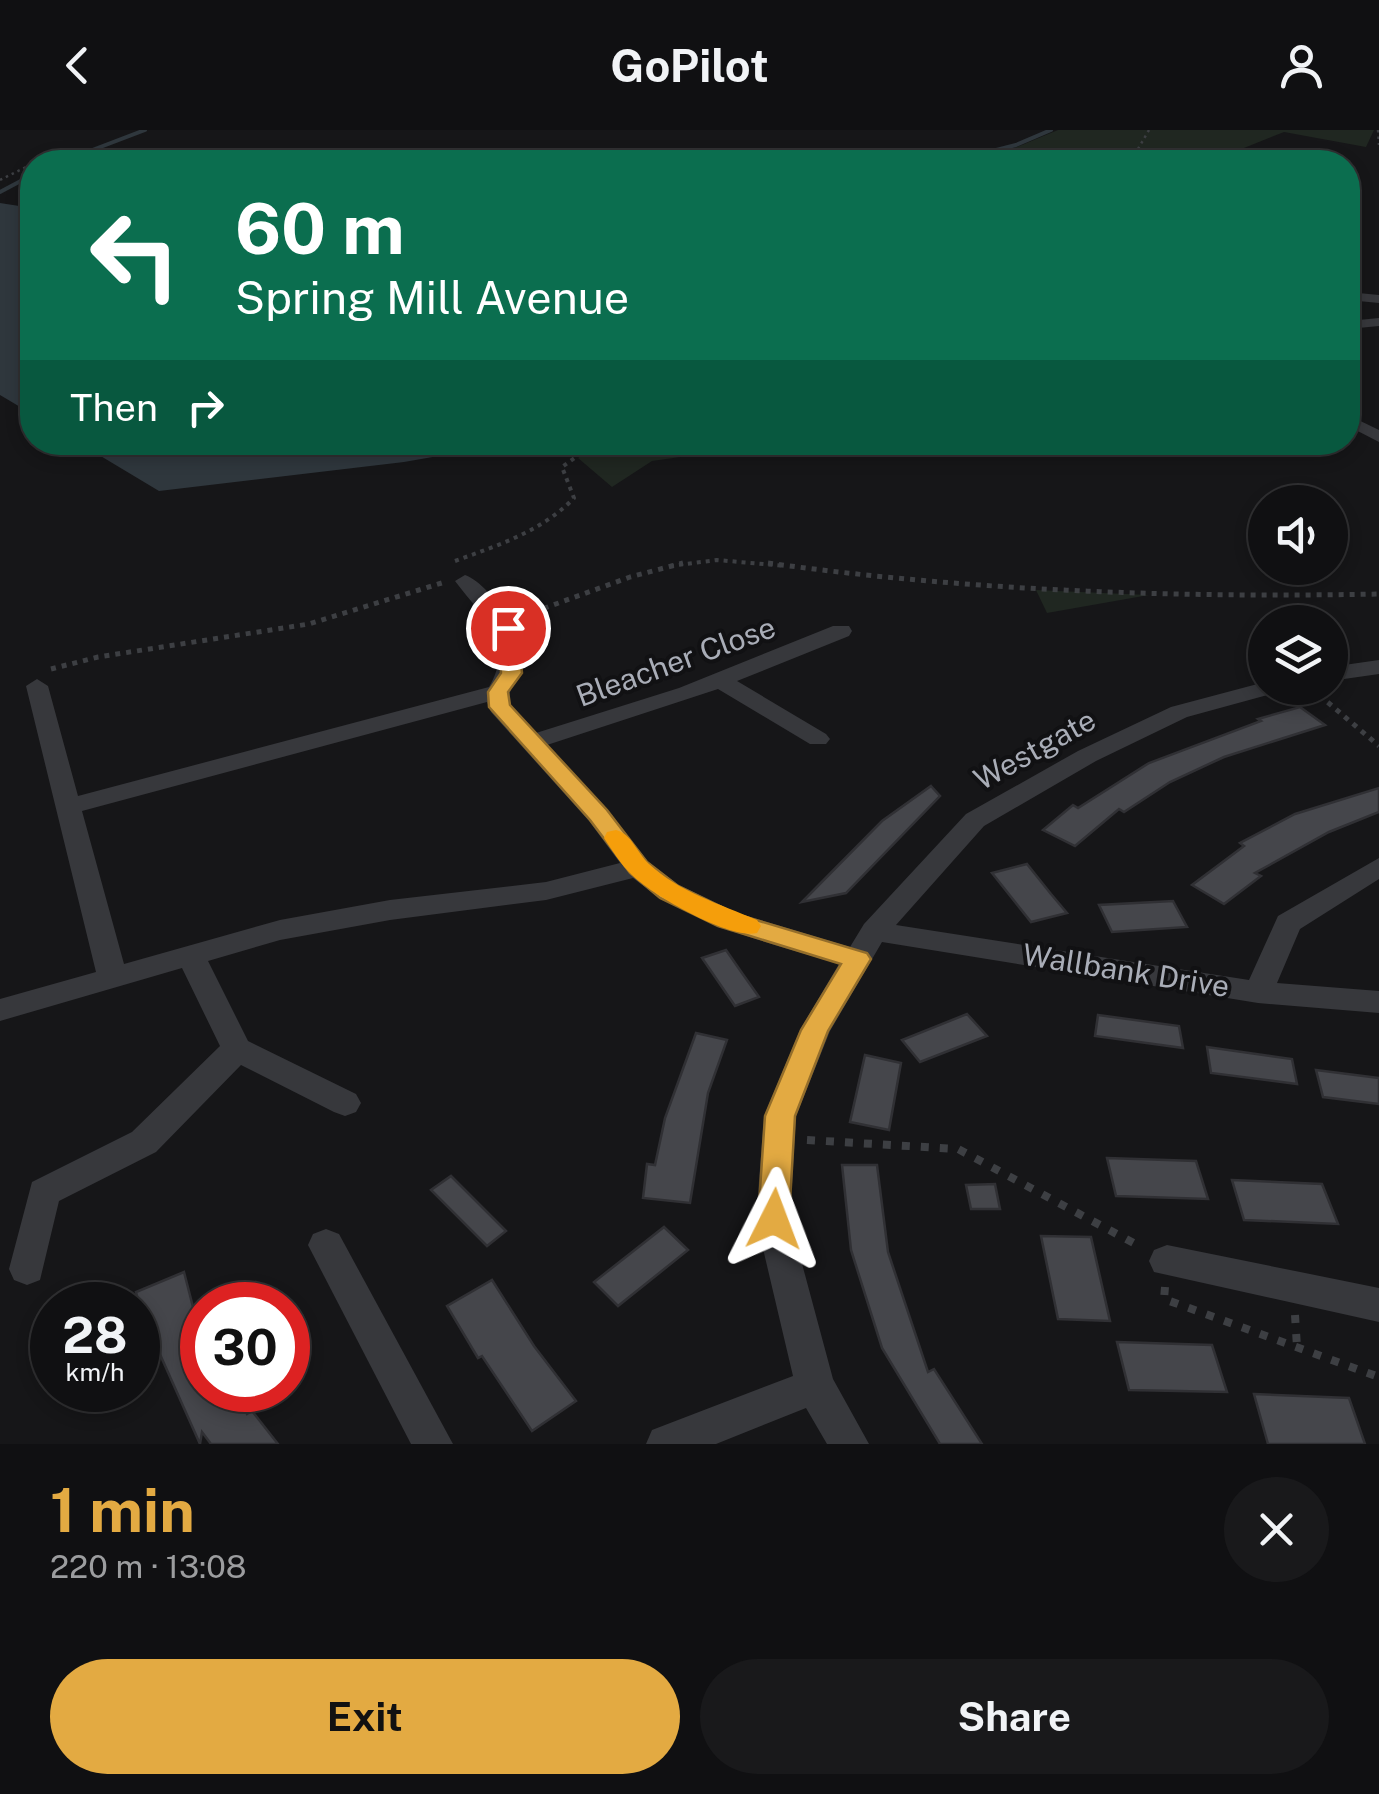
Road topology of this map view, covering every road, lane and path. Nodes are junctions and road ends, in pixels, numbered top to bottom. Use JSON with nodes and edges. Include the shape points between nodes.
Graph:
{"nodes":[{"id":1,"x":1378,"y":130,"type":"edge"},
{"id":2,"x":1379,"y":145,"type":"edge"},
{"id":3,"x":579,"y":455,"type":"edge"},
{"id":4,"x":463,"y":578,"type":"junction"},
{"id":5,"x":1379,"y":594,"type":"edge"},
{"id":6,"x":503,"y":623,"type":"junction"},
{"id":7,"x":842,"y":632,"type":"dead end"},
{"id":8,"x":1379,"y":667,"type":"edge"},
{"id":9,"x":1348,"y":671,"type":"edge"},
{"id":10,"x":37,"y":680,"type":"joint"},
{"id":11,"x":722,"y":682,"type":"junction"},
{"id":12,"x":498,"y":692,"type":"junction"},
{"id":13,"x":1248,"y":693,"type":"edge"},
{"id":14,"x":1332,"y":705,"type":"edge"},
{"id":15,"x":818,"y":739,"type":"dead end"},
{"id":16,"x":530,"y":742,"type":"junction"},
{"id":17,"x":1379,"y":746,"type":"edge"},
{"id":18,"x":68,"y":807,"type":"junction"},
{"id":19,"x":1379,"y":867,"type":"edge"},
{"id":20,"x":638,"y":868,"type":"junction"},
{"id":21,"x":866,"y":945,"type":"junction"},
{"id":22,"x":191,"y":956,"type":"junction"},
{"id":23,"x":112,"y":979,"type":"junction"},
{"id":24,"x":1258,"y":992,"type":"junction"},
{"id":25,"x":1379,"y":1002,"type":"edge"},
{"id":26,"x":0,"y":1010,"type":"edge"},
{"id":27,"x":237,"y":1048,"type":"junction"},
{"id":28,"x":344,"y":1103,"type":"dead end"},
{"id":29,"x":778,"y":1138,"type":"junction"},
{"id":30,"x":326,"y":1245,"type":"dead end"},
{"id":31,"x":1167,"y":1261,"type":"junction"},
{"id":32,"x":28,"y":1269,"type":"dead end"},
{"id":33,"x":1379,"y":1305,"type":"edge"},
{"id":34,"x":1379,"y":1377,"type":"edge"},
{"id":35,"x":815,"y":1386,"type":"junction"},
{"id":36,"x":433,"y":1444,"type":"edge"},
{"id":37,"x":666,"y":1444,"type":"edge"},
{"id":38,"x":850,"y":1444,"type":"edge"}],
"edges":[{"from":1,"to":2,"type":"path"},
{"from":3,"to":4,"type":"path","via":[[562,467],[574,498],[561,513],[451,564]]},
{"from":4,"to":6,"type":"street"},
{"from":4,"to":10,"type":"path","via":[[309,624],[98,657]]},
{"from":5,"to":6,"type":"path","via":[[1183,594],[836,575],[700,560],[660,567]]},
{"from":6,"to":12,"type":"street","via":[[512,673]]},
{"from":7,"to":11,"type":"street","name":"Bleacher Close"},
{"from":8,"to":9,"type":"street"},
{"from":10,"to":18,"type":"street"},
{"from":11,"to":15,"type":"street"},
{"from":11,"to":16,"type":"street","name":"Bleacher Close"},
{"from":12,"to":16,"type":"street","name":"Wallbank Drive","via":[[500,707]]},
{"from":12,"to":18,"type":"street"},
{"from":13,"to":21,"type":"street","name":"Westgate","via":[[1179,712],[976,820]]},
{"from":14,"to":17,"type":"path"},
{"from":16,"to":20,"type":"street","name":"Wallbank Drive"},
{"from":18,"to":23,"type":"street"},
{"from":19,"to":24,"type":"street","via":[[1288,923]]},
{"from":20,"to":21,"type":"street","name":"Wallbank Drive","via":[[669,892],[727,920]]},
{"from":20,"to":22,"type":"street","via":[[546,892],[280,930]]},
{"from":21,"to":24,"type":"street","name":"Wallbank Drive"},
{"from":21,"to":29,"type":"street","name":"Westgate","via":[[815,1030],[780,1116]]},
{"from":22,"to":23,"type":"street"},
{"from":22,"to":27,"type":"street"},
{"from":23,"to":26,"type":"street"},
{"from":24,"to":25,"type":"street","name":"Wallbank Drive"},
{"from":27,"to":28,"type":"street"},
{"from":27,"to":32,"type":"street","via":[[144,1142],[44,1192]]},
{"from":29,"to":31,"type":"path","via":[[958,1150]]},
{"from":29,"to":35,"type":"street","name":"Westgate","via":[[774,1219]]},
{"from":30,"to":36,"type":"street"},
{"from":31,"to":33,"type":"street"},
{"from":31,"to":34,"type":"path","via":[[1164,1299]]},
{"from":35,"to":37,"type":"street"},
{"from":35,"to":38,"type":"street","name":"Westgate"}]}
